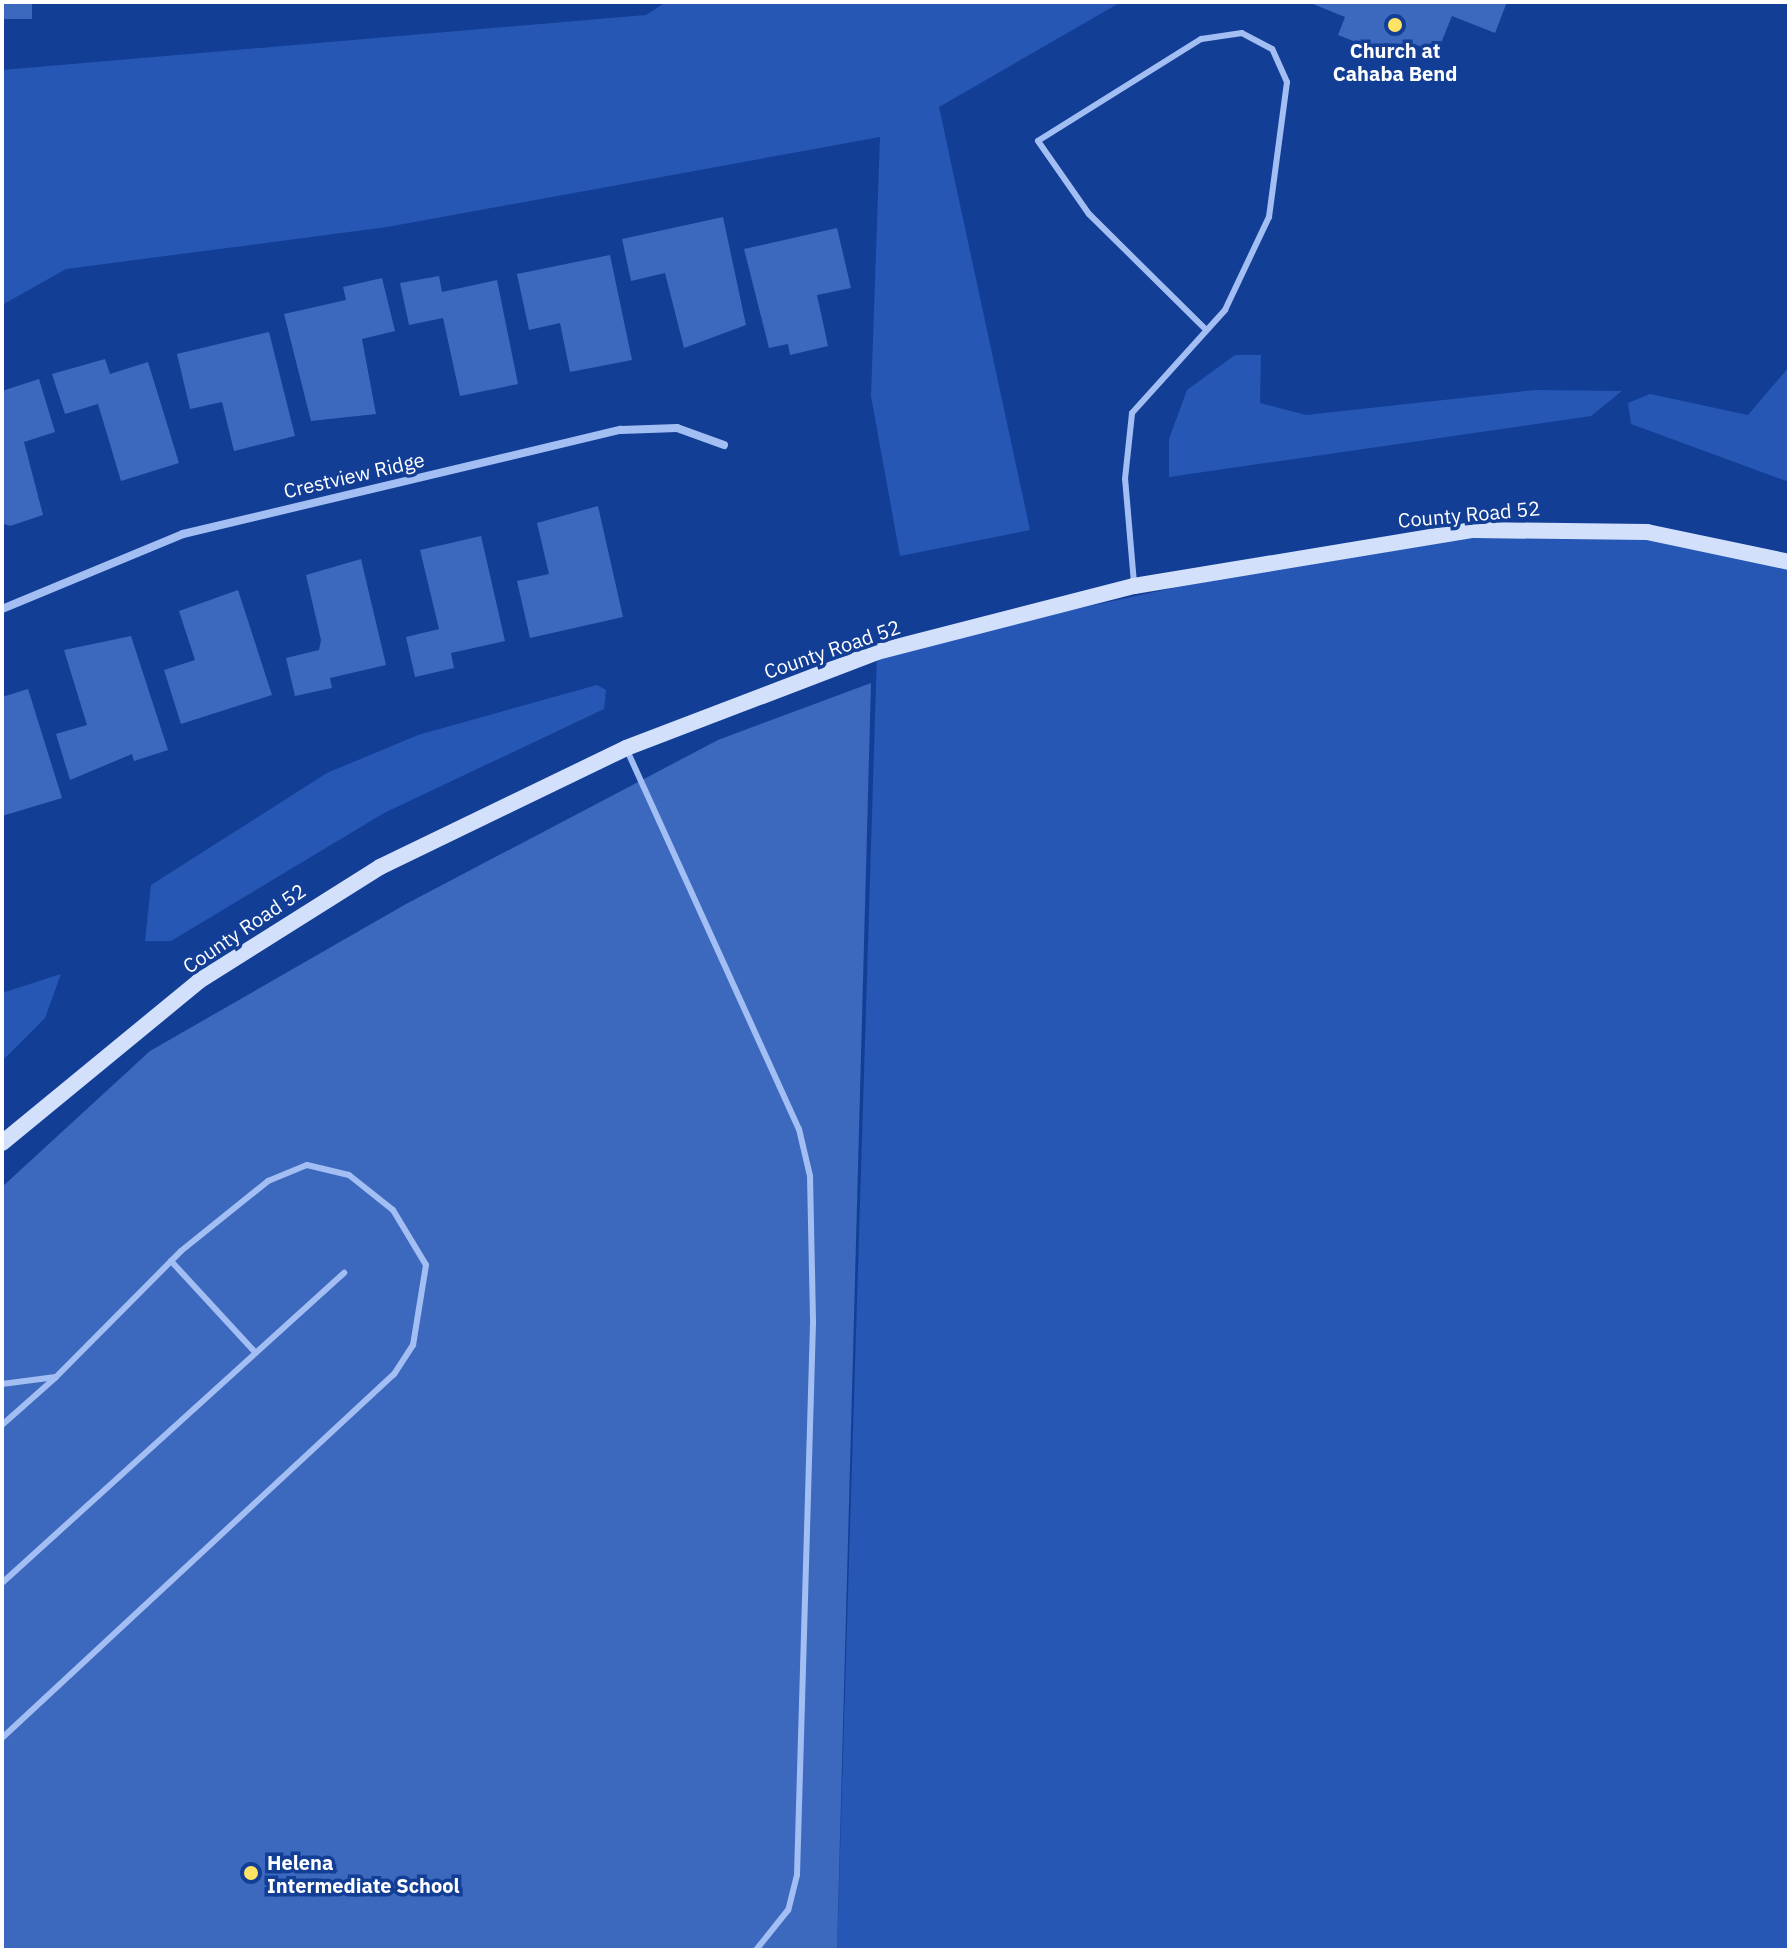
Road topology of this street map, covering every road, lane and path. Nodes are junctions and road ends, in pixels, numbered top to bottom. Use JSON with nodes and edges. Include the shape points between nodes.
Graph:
{"nodes":[{"id":1,"x":1204,"y":328,"type":"junction"},
{"id":2,"x":724,"y":445,"type":"dead end"},
{"id":3,"x":1789,"y":562,"type":"edge"},
{"id":4,"x":1134,"y":586,"type":"junction"},
{"id":5,"x":2,"y":609,"type":"edge"},
{"id":6,"x":626,"y":748,"type":"junction"},
{"id":7,"x":2,"y":1143,"type":"edge"},
{"id":8,"x":171,"y":1261,"type":"junction"},
{"id":9,"x":344,"y":1273,"type":"dead end"},
{"id":10,"x":256,"y":1353,"type":"junction"},
{"id":11,"x":56,"y":1377,"type":"junction"},
{"id":12,"x":2,"y":1384,"type":"edge"},
{"id":13,"x":2,"y":1425,"type":"edge"},
{"id":14,"x":2,"y":1583,"type":"edge"},
{"id":15,"x":2,"y":1738,"type":"edge"},
{"id":16,"x":756,"y":1950,"type":"edge"}],
"edges":[{"from":1,"to":1,"type":"lane","via":[[1225,310],[1269,217],[1282,133],[1287,82],[1272,49],[1242,33],[1201,39],[1038,141],[1089,214]]},
{"from":1,"to":4,"type":"lane","via":[[1132,413],[1125,479]]},
{"from":2,"to":5,"type":"street","name":"Crestview Ridge","via":[[677,428],[621,430],[183,534]]},
{"from":3,"to":4,"type":"main road","name":"County Road 52","via":[[1647,532],[1527,527],[1399,539]]},
{"from":4,"to":6,"type":"main road","name":"County Road 52","via":[[877,652]]},
{"from":6,"to":7,"type":"main road","name":"County Road 52","via":[[274,927]]},
{"from":6,"to":16,"type":"lane","via":[[787,1101],[810,1176],[813,1323],[797,1875],[788,1910]]},
{"from":8,"to":10,"type":"lane"},
{"from":8,"to":11,"type":"lane"},
{"from":8,"to":15,"type":"lane","via":[[268,1181],[307,1165],[330,1167],[393,1210],[416,1239],[426,1265],[425,1302],[413,1345],[394,1374]]},
{"from":9,"to":10,"type":"lane"},
{"from":10,"to":14,"type":"lane"},
{"from":11,"to":12,"type":"lane"},
{"from":11,"to":13,"type":"lane"}]}
